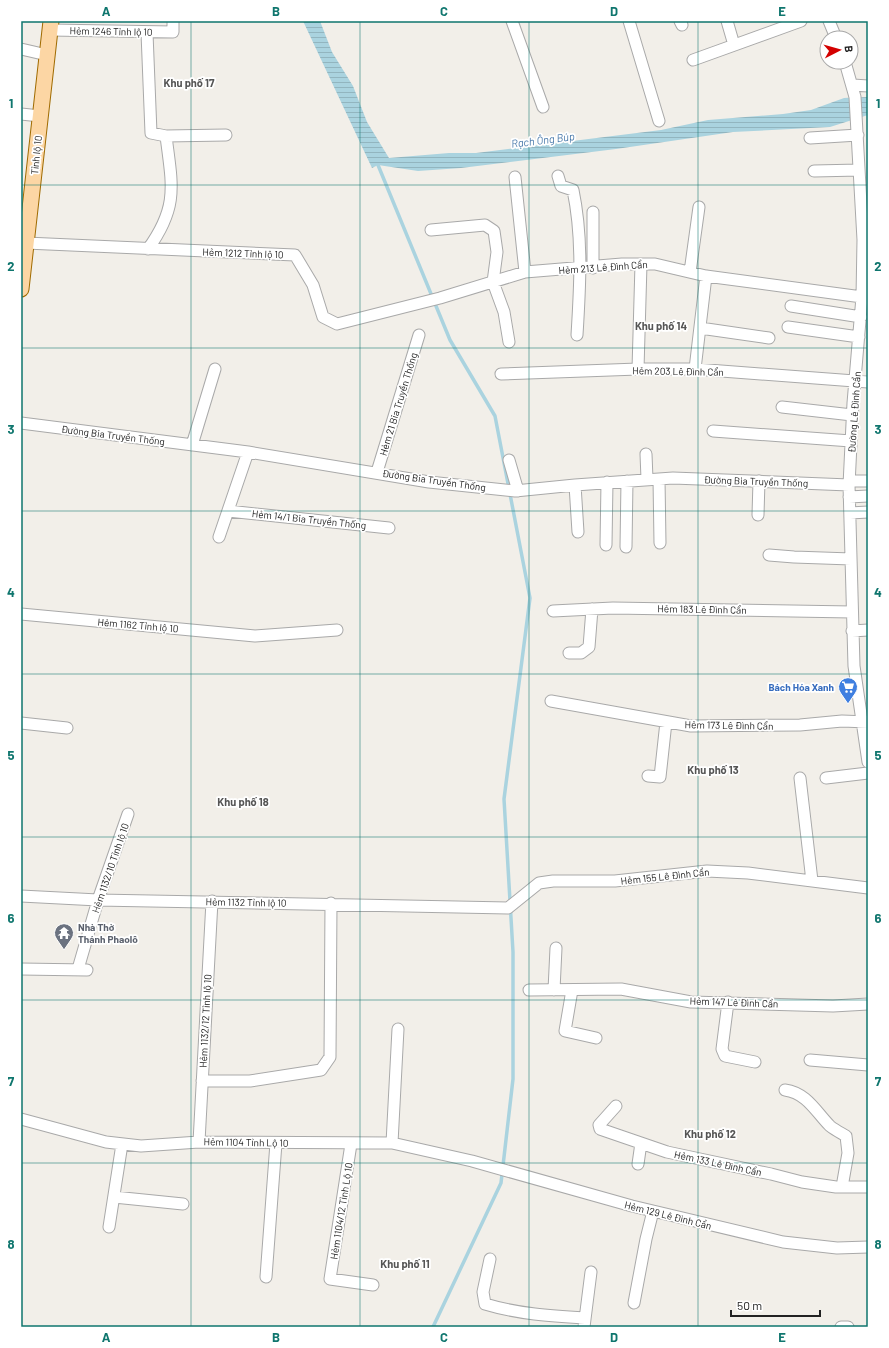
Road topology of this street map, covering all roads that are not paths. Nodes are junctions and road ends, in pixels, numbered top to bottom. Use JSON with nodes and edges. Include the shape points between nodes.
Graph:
{"nodes":[{"id":1,"x":512,"y":21,"type":"edge"},
{"id":2,"x":629,"y":21,"type":"edge"},
{"id":3,"x":727,"y":21,"type":"edge"},
{"id":4,"x":801,"y":21,"type":"edge"},
{"id":5,"x":50,"y":25,"type":"edge"},
{"id":6,"x":173,"y":26,"type":"edge"},
{"id":7,"x":147,"y":33,"type":"junction"},
{"id":8,"x":734,"y":45,"type":"junction"},
{"id":9,"x":21,"y":49,"type":"edge"},
{"id":10,"x":47,"y":55,"type":"junction"},
{"id":11,"x":693,"y":60,"type":"dead end"},
{"id":12,"x":848,"y":70,"type":"edge"},
{"id":13,"x":853,"y":85,"type":"junction"},
{"id":14,"x":868,"y":86,"type":"edge"},
{"id":15,"x":543,"y":107,"type":"dead end"},
{"id":16,"x":21,"y":114,"type":"edge"},
{"id":17,"x":40,"y":116,"type":"junction"},
{"id":18,"x":659,"y":121,"type":"dead end"},
{"id":19,"x":226,"y":135,"type":"dead end"},
{"id":20,"x":860,"y":135,"type":"edge"},
{"id":21,"x":166,"y":136,"type":"junction"},
{"id":22,"x":810,"y":138,"type":"dead end"},
{"id":23,"x":858,"y":170,"type":"junction"},
{"id":24,"x":814,"y":171,"type":"dead end"},
{"id":25,"x":558,"y":176,"type":"dead end"},
{"id":26,"x":515,"y":177,"type":"dead end"},
{"id":27,"x":699,"y":207,"type":"dead end"},
{"id":28,"x":593,"y":212,"type":"dead end"},
{"id":29,"x":431,"y":230,"type":"dead end"},
{"id":30,"x":866,"y":241,"type":"edge"},
{"id":31,"x":148,"y":249,"type":"junction"},
{"id":32,"x":24,"y":250,"type":"edge"},
{"id":33,"x":641,"y":264,"type":"junction"},
{"id":34,"x":593,"y":268,"type":"junction"},
{"id":35,"x":581,"y":269,"type":"junction"},
{"id":36,"x":525,"y":272,"type":"junction"},
{"id":37,"x":690,"y":272,"type":"junction"},
{"id":38,"x":706,"y":276,"type":"junction"},
{"id":39,"x":493,"y":282,"type":"junction"},
{"id":40,"x":21,"y":289,"type":"edge"},
{"id":41,"x":862,"y":297,"type":"junction"},
{"id":42,"x":440,"y":298,"type":"joint"},
{"id":43,"x":791,"y":306,"type":"dead end"},
{"id":44,"x":863,"y":316,"type":"edge"},
{"id":45,"x":788,"y":327,"type":"dead end"},
{"id":46,"x":700,"y":328,"type":"junction"},
{"id":47,"x":419,"y":335,"type":"dead end"},
{"id":48,"x":577,"y":335,"type":"dead end"},
{"id":49,"x":859,"y":337,"type":"junction"},
{"id":50,"x":769,"y":338,"type":"dead end"},
{"id":51,"x":509,"y":342,"type":"dead end"},
{"id":52,"x":215,"y":369,"type":"dead end"},
{"id":53,"x":695,"y":369,"type":"junction"},
{"id":54,"x":638,"y":370,"type":"junction"},
{"id":55,"x":501,"y":374,"type":"dead end"},
{"id":56,"x":856,"y":381,"type":"junction"},
{"id":57,"x":868,"y":382,"type":"edge"},
{"id":58,"x":782,"y":407,"type":"dead end"},
{"id":59,"x":852,"y":415,"type":"junction"},
{"id":60,"x":21,"y":423,"type":"edge"},
{"id":61,"x":713,"y":431,"type":"dead end"},
{"id":62,"x":851,"y":441,"type":"junction"},
{"id":63,"x":192,"y":445,"type":"junction"},
{"id":64,"x":248,"y":452,"type":"junction"},
{"id":65,"x":646,"y":454,"type":"dead end"},
{"id":66,"x":509,"y":460,"type":"dead end"},
{"id":67,"x":377,"y":472,"type":"junction"},
{"id":68,"x":659,"y":479,"type":"junction"},
{"id":69,"x":647,"y":480,"type":"junction"},
{"id":70,"x":627,"y":481,"type":"junction"},
{"id":71,"x":759,"y":481,"type":"junction"},
{"id":72,"x":868,"y":481,"type":"edge"},
{"id":73,"x":607,"y":482,"type":"junction"},
{"id":74,"x":849,"y":483,"type":"junction"},
{"id":75,"x":575,"y":484,"type":"junction"},
{"id":76,"x":517,"y":491,"type":"junction"},
{"id":77,"x":868,"y":496,"type":"edge"},
{"id":78,"x":850,"y":497,"type":"junction"},
{"id":79,"x":228,"y":511,"type":"junction"},
{"id":80,"x":868,"y":512,"type":"edge"},
{"id":81,"x":850,"y":513,"type":"junction"},
{"id":82,"x":758,"y":515,"type":"dead end"},
{"id":83,"x":390,"y":528,"type":"dead end"},
{"id":84,"x":578,"y":532,"type":"dead end"},
{"id":85,"x":218,"y":537,"type":"dead end"},
{"id":86,"x":660,"y":543,"type":"dead end"},
{"id":87,"x":606,"y":545,"type":"dead end"},
{"id":88,"x":626,"y":547,"type":"dead end"},
{"id":89,"x":769,"y":554,"type":"dead end"},
{"id":90,"x":851,"y":558,"type":"junction"},
{"id":91,"x":592,"y":609,"type":"junction"},
{"id":92,"x":553,"y":611,"type":"dead end"},
{"id":93,"x":852,"y":612,"type":"junction"},
{"id":94,"x":21,"y":614,"type":"edge"},
{"id":95,"x":337,"y":630,"type":"dead end"},
{"id":96,"x":868,"y":630,"type":"edge"},
{"id":97,"x":852,"y":631,"type":"junction"},
{"id":98,"x":569,"y":653,"type":"dead end"},
{"id":99,"x":551,"y":701,"type":"dead end"},
{"id":100,"x":666,"y":722,"type":"junction"},
{"id":101,"x":865,"y":722,"type":"edge"},
{"id":102,"x":21,"y":723,"type":"edge"},
{"id":103,"x":67,"y":728,"type":"dead end"},
{"id":104,"x":866,"y":743,"type":"edge"},
{"id":105,"x":868,"y":762,"type":"edge"},
{"id":106,"x":868,"y":773,"type":"edge"},
{"id":107,"x":648,"y":776,"type":"dead end"},
{"id":108,"x":800,"y":778,"type":"dead end"},
{"id":109,"x":826,"y":778,"type":"dead end"},
{"id":110,"x":128,"y":814,"type":"dead end"},
{"id":111,"x":812,"y":881,"type":"junction"},
{"id":112,"x":868,"y":888,"type":"edge"},
{"id":113,"x":21,"y":896,"type":"edge"},
{"id":114,"x":98,"y":900,"type":"junction"},
{"id":115,"x":212,"y":901,"type":"junction"},
{"id":116,"x":331,"y":903,"type":"junction"},
{"id":117,"x":471,"y":909,"type":"joint"},
{"id":118,"x":556,"y":948,"type":"dead end"},
{"id":119,"x":21,"y":969,"type":"edge"},
{"id":120,"x":529,"y":990,"type":"dead end"},
{"id":121,"x":554,"y":990,"type":"junction"},
{"id":122,"x":572,"y":990,"type":"junction"},
{"id":123,"x":728,"y":1002,"type":"junction"},
{"id":124,"x":868,"y":1004,"type":"edge"},
{"id":125,"x":398,"y":1029,"type":"dead end"},
{"id":126,"x":596,"y":1038,"type":"dead end"},
{"id":127,"x":810,"y":1060,"type":"dead end"},
{"id":128,"x":755,"y":1062,"type":"dead end"},
{"id":129,"x":868,"y":1065,"type":"edge"},
{"id":130,"x":202,"y":1081,"type":"junction"},
{"id":131,"x":785,"y":1090,"type":"dead end"},
{"id":132,"x":616,"y":1106,"type":"dead end"},
{"id":133,"x":21,"y":1119,"type":"edge"},
{"id":134,"x":199,"y":1142,"type":"junction"},
{"id":135,"x":276,"y":1143,"type":"junction"},
{"id":136,"x":392,"y":1143,"type":"junction"},
{"id":137,"x":641,"y":1143,"type":"junction"},
{"id":138,"x":122,"y":1144,"type":"junction"},
{"id":139,"x":351,"y":1144,"type":"junction"},
{"id":140,"x":472,"y":1161,"type":"joint"},
{"id":141,"x":638,"y":1164,"type":"dead end"},
{"id":142,"x":842,"y":1187,"type":"junction"},
{"id":143,"x":868,"y":1187,"type":"edge"},
{"id":144,"x":114,"y":1197,"type":"junction"},
{"id":145,"x":183,"y":1204,"type":"dead end"},
{"id":146,"x":653,"y":1211,"type":"junction"},
{"id":147,"x":109,"y":1227,"type":"dead end"},
{"id":148,"x":868,"y":1247,"type":"edge"},
{"id":149,"x":490,"y":1259,"type":"dead end"},
{"id":150,"x":591,"y":1272,"type":"dead end"},
{"id":151,"x":266,"y":1277,"type":"dead end"},
{"id":152,"x":373,"y":1285,"type":"dead end"},
{"id":153,"x":634,"y":1303,"type":"dead end"},
{"id":154,"x":584,"y":1322,"type":"edge"},
{"id":155,"x":841,"y":1327,"type":"edge"},
{"id":156,"x":848,"y":1327,"type":"edge"}],
"edges":[{"from":1,"to":15,"type":"street"},
{"from":2,"to":18,"type":"street"},
{"from":3,"to":8,"type":"street"},
{"from":4,"to":8,"type":"street"},
{"from":5,"to":7,"type":"street","name":"Hẻm 1246 Tỉnh lộ 10"},
{"from":5,"to":10,"type":"main road","name":"Tỉnh lộ 10"},
{"from":6,"to":7,"type":"street","name":"Hẻm 1246 Tỉnh lộ 10"},
{"from":7,"to":21,"type":"street","via":[[151,133]]},
{"from":8,"to":11,"type":"street"},
{"from":9,"to":10,"type":"street"},
{"from":10,"to":17,"type":"main road","name":"Tỉnh lộ 10"},
{"from":12,"to":13,"type":"street","name":"Đường Lê Đình Cẩn"},
{"from":13,"to":14,"type":"street"},
{"from":13,"to":20,"type":"street","name":"Đường Lê Đình Cẩn"},
{"from":16,"to":17,"type":"street"},
{"from":17,"to":32,"type":"main road","name":"Tỉnh lộ 10"},
{"from":19,"to":21,"type":"street"},
{"from":20,"to":22,"type":"street"},
{"from":20,"to":23,"type":"street","name":"Đường Lê Đình Cẩn"},
{"from":21,"to":31,"type":"street","via":[[172,184],[170,207],[161,230]]},
{"from":23,"to":24,"type":"street"},
{"from":23,"to":30,"type":"street","name":"Đường Lê Đình Cẩn"},
{"from":25,"to":35,"type":"street","via":[[561,186],[573,190]]},
{"from":26,"to":36,"type":"street"},
{"from":27,"to":37,"type":"street"},
{"from":28,"to":34,"type":"street"},
{"from":29,"to":39,"type":"street","via":[[485,225],[494,231],[496,252]]},
{"from":30,"to":41,"type":"street","name":"Đường Lê Đình Cẩn"},
{"from":31,"to":32,"type":"street","name":"Hẻm 1212 Tỉnh lộ 10"},
{"from":31,"to":42,"type":"street","name":"Hẻm 1212 Tỉnh lộ 10","via":[[294,255],[313,285],[323,317],[337,324]]},
{"from":32,"to":40,"type":"main road","name":"Tỉnh lộ 10"},
{"from":33,"to":34,"type":"street","name":"Hẻm 213 Lê Đình Cẩn"},
{"from":33,"to":37,"type":"street","name":"Hẻm 213 Lê Đình Cẩn","via":[[655,264]]},
{"from":33,"to":54,"type":"street"},
{"from":34,"to":35,"type":"street","name":"Hẻm 213 Lê Đình Cẩn"},
{"from":35,"to":36,"type":"street","name":"Hẻm 213 Lê Đình Cẩn"},
{"from":35,"to":48,"type":"street"},
{"from":36,"to":39,"type":"street","name":"Hẻm 213 Lê Đình Cẩn"},
{"from":37,"to":38,"type":"street","name":"Hẻm 213 Lê Đình Cẩn"},
{"from":38,"to":41,"type":"street","name":"Hẻm 213 Lê Đình Cẩn"},
{"from":38,"to":46,"type":"street"},
{"from":39,"to":42,"type":"street","name":"Hẻm 213 Lê Đình Cẩn"},
{"from":39,"to":51,"type":"street","via":[[504,312]]},
{"from":41,"to":44,"type":"street","name":"Đường Lê Đình Cẩn"},
{"from":43,"to":44,"type":"street"},
{"from":44,"to":49,"type":"street","name":"Đường Lê Đình Cẩn"},
{"from":45,"to":49,"type":"street"},
{"from":46,"to":50,"type":"street"},
{"from":46,"to":53,"type":"street"},
{"from":47,"to":67,"type":"street","name":"Hẻm 21 Bia Truyền Thống"},
{"from":49,"to":56,"type":"street","name":"Đường Lê Đình Cẩn"},
{"from":52,"to":63,"type":"street"},
{"from":53,"to":54,"type":"street","name":"Hẻm 203 Lê Đình Cẩn"},
{"from":53,"to":56,"type":"street","name":"Hẻm 203 Lê Đình Cẩn"},
{"from":54,"to":55,"type":"street","name":"Hẻm 203 Lê Đình Cẩn"},
{"from":56,"to":57,"type":"street","name":"Hẻm 203 Lê Đình Cẩn"},
{"from":56,"to":59,"type":"street","name":"Đường Lê Đình Cẩn"},
{"from":58,"to":59,"type":"street"},
{"from":59,"to":62,"type":"street","name":"Đường Lê Đình Cẩn"},
{"from":60,"to":63,"type":"street","name":"Đường Bia Truyền Thống"},
{"from":61,"to":62,"type":"street"},
{"from":62,"to":74,"type":"street","name":"Đường Lê Đình Cẩn"},
{"from":63,"to":64,"type":"street","name":"Đường Bia Truyền Thống"},
{"from":64,"to":67,"type":"street","name":"Đường Bia Truyền Thống"},
{"from":64,"to":79,"type":"street"},
{"from":65,"to":69,"type":"street"},
{"from":66,"to":76,"type":"street"},
{"from":67,"to":76,"type":"street","name":"Đường Bia Truyền Thống","via":[[429,482]]},
{"from":68,"to":69,"type":"street","name":"Đường Bia Truyền Thống"},
{"from":68,"to":71,"type":"street","name":"Đường Bia Truyền Thống"},
{"from":68,"to":86,"type":"street"},
{"from":69,"to":70,"type":"street","name":"Đường Bia Truyền Thống"},
{"from":70,"to":73,"type":"street","name":"Đường Bia Truyền Thống"},
{"from":70,"to":88,"type":"street"},
{"from":71,"to":74,"type":"street","name":"Đường Bia Truyền Thống"},
{"from":71,"to":82,"type":"street"},
{"from":72,"to":74,"type":"street","name":"Đường Bia Truyền Thống"},
{"from":73,"to":75,"type":"street","name":"Đường Bia Truyền Thống"},
{"from":73,"to":87,"type":"street"},
{"from":74,"to":78,"type":"street","name":"Đường Lê Đình Cẩn"},
{"from":75,"to":76,"type":"street","name":"Đường Bia Truyền Thống"},
{"from":75,"to":84,"type":"street"},
{"from":77,"to":78,"type":"street"},
{"from":78,"to":81,"type":"street","name":"Đường Lê Đình Cẩn"},
{"from":79,"to":83,"type":"street","name":"Hẻm 14/1 Bia Truyền Thống"},
{"from":79,"to":85,"type":"street"},
{"from":80,"to":81,"type":"street"},
{"from":81,"to":90,"type":"street","name":"Đường Lê Đình Cẩn"},
{"from":89,"to":90,"type":"street"},
{"from":90,"to":93,"type":"street","name":"Đường Lê Đình Cẩn"},
{"from":91,"to":92,"type":"street","name":"Hẻm 183 Lê Đình Cẩn"},
{"from":91,"to":93,"type":"street","name":"Hẻm 183 Lê Đình Cẩn"},
{"from":91,"to":98,"type":"street","via":[[589,647],[581,653]]},
{"from":93,"to":97,"type":"street","name":"Đường Lê Đình Cẩn"},
{"from":94,"to":95,"type":"street","name":"Hẻm 1162 Tỉnh lộ 10","via":[[255,636]]},
{"from":96,"to":97,"type":"street"},
{"from":97,"to":101,"type":"street","name":"Đường Lê Đình Cẩn","via":[[854,673]]},
{"from":99,"to":100,"type":"street","name":"Hẻm 173 Lê Đình Cẩn"},
{"from":100,"to":101,"type":"street","name":"Hẻm 173 Lê Đình Cẩn","via":[[691,726]]},
{"from":100,"to":107,"type":"street","via":[[660,777]]},
{"from":101,"to":104,"type":"street","name":"Đường Lê Đình Cẩn"},
{"from":102,"to":103,"type":"street"},
{"from":104,"to":105,"type":"street","name":"Đường Lê Đình Cẩn"},
{"from":106,"to":109,"type":"street"},
{"from":108,"to":111,"type":"street"},
{"from":110,"to":114,"type":"street","name":"Hẻm 1132/10 Tỉnh lộ 10"},
{"from":111,"to":112,"type":"street","name":"Hẻm 155 Lê Đình Cẩn"},
{"from":111,"to":117,"type":"street","name":"Hẻm 155 Lê Đình Cẩn","via":[[707,871],[615,881],[553,881],[539,883],[508,908]]},
{"from":113,"to":114,"type":"street","name":"Hẻm 1132 Tỉnh lộ 10"},
{"from":114,"to":115,"type":"street","name":"Hẻm 1132 Tỉnh lộ 10"},
{"from":114,"to":119,"type":"street","name":"Hẻm 1132/10 Tỉnh lộ 10","via":[[82,969]]},
{"from":115,"to":116,"type":"street","name":"Hẻm 1132 Tỉnh lộ 10"},
{"from":115,"to":130,"type":"street","name":"Hẻm 1132/12 Tỉnh lộ 10"},
{"from":116,"to":117,"type":"street","name":"Hẻm 1132 Tỉnh lộ 10"},
{"from":116,"to":130,"type":"street","via":[[330,1057],[320,1070],[250,1081]]},
{"from":118,"to":121,"type":"street"},
{"from":120,"to":121,"type":"street","name":"Hẻm 147 Lê Đình Cẩn"},
{"from":121,"to":122,"type":"street","name":"Hẻm 147 Lê Đình Cẩn"},
{"from":122,"to":123,"type":"street","name":"Hẻm 147 Lê Đình Cẩn","via":[[621,989],[691,1002]]},
{"from":122,"to":126,"type":"street","via":[[565,1031]]},
{"from":123,"to":124,"type":"street","name":"Hẻm 147 Lê Đình Cẩn","via":[[833,1006]]},
{"from":123,"to":128,"type":"street","via":[[722,1049],[725,1056]]},
{"from":125,"to":136,"type":"street"},
{"from":127,"to":129,"type":"street"},
{"from":130,"to":134,"type":"street","name":"Hẻm 1132/12 Tỉnh lộ 10"},
{"from":131,"to":142,"type":"street","via":[[796,1092],[814,1107],[831,1127],[846,1136],[848,1153]]},
{"from":132,"to":137,"type":"street","name":"Hẻm 133 Lê Đình Cẩn","via":[[599,1125],[600,1129]]},
{"from":133,"to":138,"type":"street","name":"Hẻm 1104 Tỉnh Lộ 10"},
{"from":134,"to":135,"type":"street","name":"Hẻm 1104 Tỉnh Lộ 10"},
{"from":134,"to":138,"type":"street","name":"Hẻm 1104 Tỉnh Lộ 10","via":[[141,1146]]},
{"from":135,"to":139,"type":"street","name":"Hẻm 1104 Tỉnh Lộ 10"},
{"from":135,"to":151,"type":"street"},
{"from":136,"to":139,"type":"street","name":"Hẻm 1104 Tỉnh Lộ 10"},
{"from":136,"to":140,"type":"street","name":"Hẻm 1104 Tỉnh Lộ 10"},
{"from":137,"to":141,"type":"street"},
{"from":137,"to":142,"type":"street","name":"Hẻm 133 Lê Đình Cẩn","via":[[667,1152],[802,1182]]},
{"from":138,"to":144,"type":"street"},
{"from":139,"to":152,"type":"street","name":"Hẻm 1104/12 Tỉnh Lộ 10","via":[[330,1279]]},
{"from":140,"to":146,"type":"street","name":"Hẻm 129 Lê Đình Cẩn"},
{"from":142,"to":143,"type":"street","name":"Hẻm 133 Lê Đình Cẩn"},
{"from":144,"to":145,"type":"street"},
{"from":144,"to":147,"type":"street"},
{"from":146,"to":148,"type":"street","name":"Hẻm 129 Lê Đình Cẩn","via":[[783,1242],[837,1248]]},
{"from":146,"to":153,"type":"street"},
{"from":149,"to":154,"type":"street","via":[[483,1292],[485,1304],[503,1310]]},
{"from":150,"to":154,"type":"street"},
{"from":155,"to":156,"type":"street"}]}
